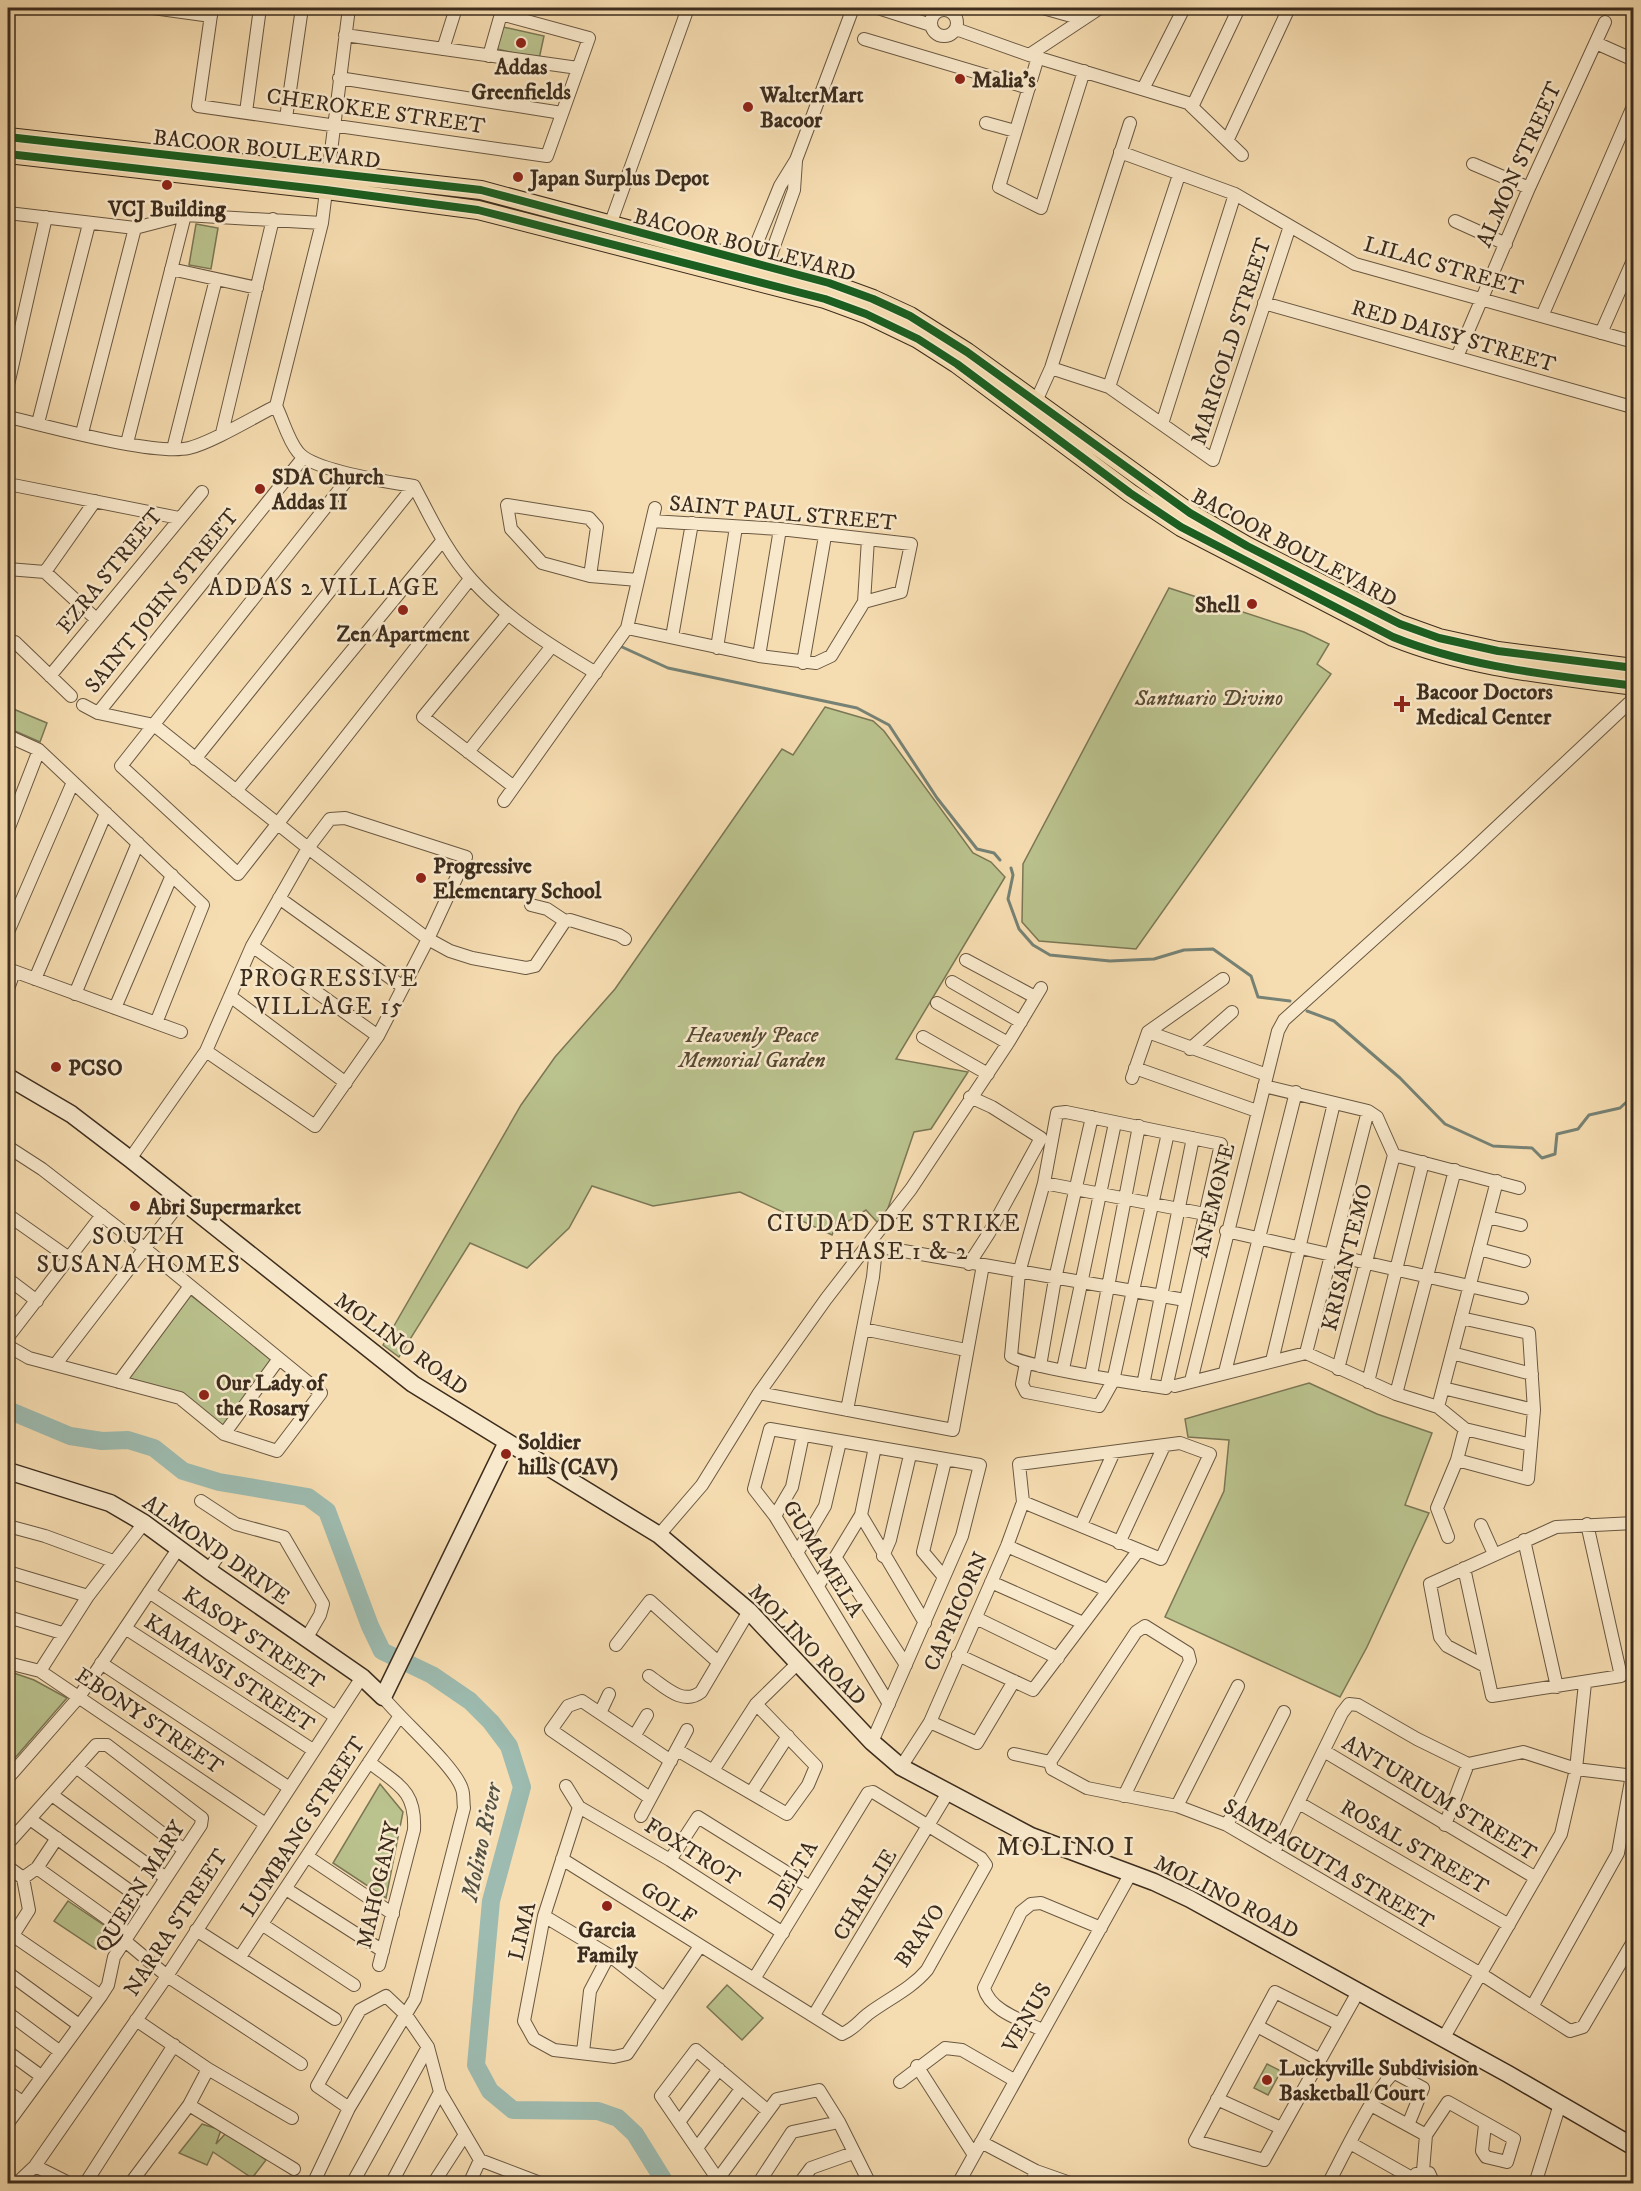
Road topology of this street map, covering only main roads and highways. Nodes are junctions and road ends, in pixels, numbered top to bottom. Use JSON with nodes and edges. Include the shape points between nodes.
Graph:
{"nodes":[{"id":1,"x":8,"y":137,"type":"edge"},
{"id":2,"x":8,"y":154,"type":"edge"},
{"id":3,"x":327,"y":182,"type":"junction"},
{"id":4,"x":1032,"y":410,"type":"junction"},
{"id":5,"x":1634,"y":668,"type":"edge"},
{"id":6,"x":1634,"y":686,"type":"edge"},
{"id":7,"x":8,"y":1077,"type":"edge"},
{"id":8,"x":507,"y":1442,"type":"junction"},
{"id":9,"x":8,"y":1471,"type":"edge"},
{"id":10,"x":1634,"y":2147,"type":"edge"}],
"edges":[{"from":1,"to":3,"type":"main road","name":"BACOOR BOULEVARD"},
{"from":2,"to":3,"type":"main road","name":"BACOOR BOULEVARD"},
{"from":3,"to":4,"type":"main road","name":"BACOOR BOULEVARD","via":[[478,210],[825,299],[918,339]]},
{"from":3,"to":4,"type":"main road","name":"BACOOR BOULEVARD","via":[[481,190],[840,287],[910,316],[968,352]]},
{"from":4,"to":5,"type":"main road","name":"BACOOR BOULEVARD","via":[[1260,554],[1400,624],[1439,638],[1498,651]]},
{"from":4,"to":6,"type":"main road","name":"BACOOR BOULEVARD","via":[[1130,494],[1181,527],[1393,637],[1429,652],[1512,670]]},
{"from":7,"to":8,"type":"main road","name":"MOLINO ROAD","via":[[71,1114],[413,1384]]},
{"from":8,"to":9,"type":"main road","name":"ALMOND DRIVE","via":[[383,1697],[362,1677],[144,1523],[110,1503]]},
{"from":8,"to":10,"type":"main road","name":"MOLINO ROAD","via":[[659,1535],[749,1611],[872,1742],[901,1767],[1031,1836],[1190,1899]]}]}
